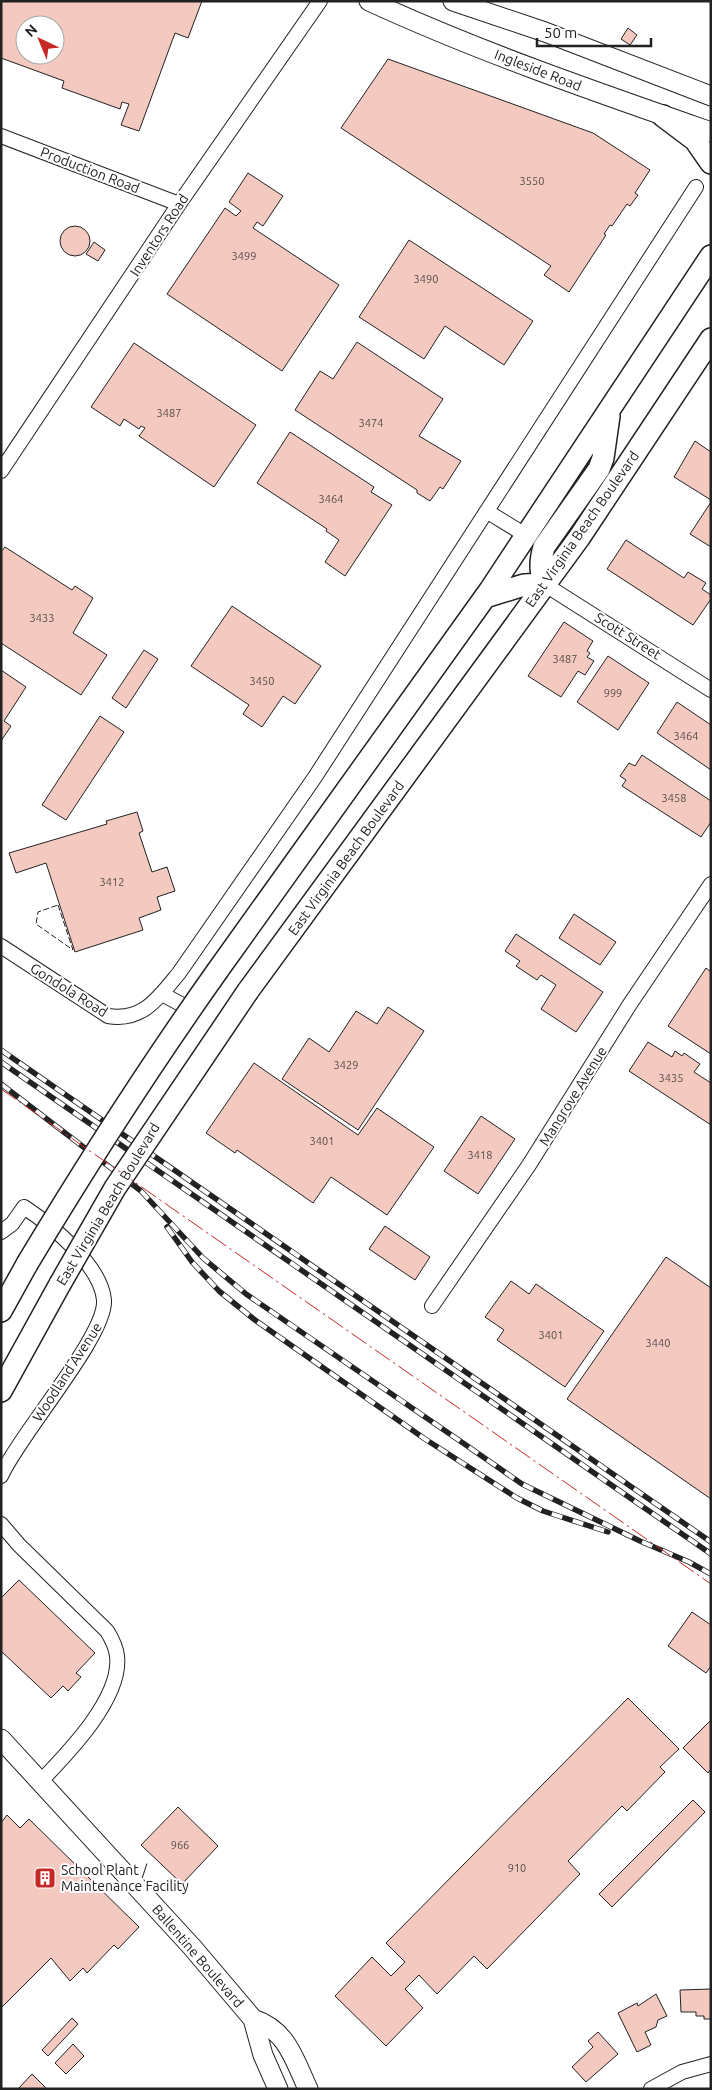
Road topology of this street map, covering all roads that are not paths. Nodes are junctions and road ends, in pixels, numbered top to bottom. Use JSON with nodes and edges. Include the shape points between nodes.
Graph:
{"nodes":[{"id":1,"x":320,"y":1,"type":"edge"},
{"id":2,"x":369,"y":1,"type":"edge"},
{"id":3,"x":453,"y":1,"type":"edge"},
{"id":4,"x":711,"y":96,"type":"edge"},
{"id":5,"x":663,"y":116,"type":"junction"},
{"id":6,"x":711,"y":132,"type":"edge"},
{"id":7,"x":1,"y":136,"type":"edge"},
{"id":8,"x":711,"y":163,"type":"edge"},
{"id":9,"x":696,"y":187,"type":"dead end"},
{"id":10,"x":179,"y":204,"type":"junction"},
{"id":11,"x":711,"y":256,"type":"edge"},
{"id":12,"x":711,"y":339,"type":"edge"},
{"id":13,"x":610,"y":408,"type":"junction"},
{"id":14,"x":1,"y":471,"type":"edge"},
{"id":15,"x":488,"y":512,"type":"junction"},
{"id":16,"x":526,"y":536,"type":"junction"},
{"id":17,"x":544,"y":584,"type":"junction"},
{"id":18,"x":485,"y":597,"type":"junction"},
{"id":19,"x":711,"y":690,"type":"edge"},
{"id":20,"x":711,"y":884,"type":"edge"},
{"id":21,"x":1,"y":946,"type":"edge"},
{"id":22,"x":162,"y":994,"type":"junction"},
{"id":23,"x":190,"y":1009,"type":"dead end"},
{"id":24,"x":1,"y":1232,"type":"edge"},
{"id":25,"x":432,"y":1306,"type":"dead end"},
{"id":26,"x":1,"y":1311,"type":"edge"},
{"id":27,"x":1,"y":1390,"type":"edge"},
{"id":28,"x":1,"y":1476,"type":"edge"},
{"id":29,"x":1,"y":1524,"type":"edge"},
{"id":30,"x":1,"y":1740,"type":"edge"},
{"id":31,"x":40,"y":1782,"type":"junction"},
{"id":32,"x":253,"y":2019,"type":"junction"},
{"id":33,"x":711,"y":2064,"type":"edge"},
{"id":34,"x":278,"y":2089,"type":"edge"},
{"id":35,"x":308,"y":2089,"type":"edge"},
{"id":36,"x":651,"y":2089,"type":"edge"}],
"edges":[{"from":1,"to":10,"type":"street","name":"Inventors Road"},
{"from":2,"to":5,"type":"street","name":"Ingleside Road","via":[[418,24]]},
{"from":3,"to":4,"type":"street","via":[[545,32]]},
{"from":5,"to":6,"type":"street","name":"Ingleside Road"},
{"from":5,"to":8,"type":"main road","via":[[695,140]]},
{"from":7,"to":10,"type":"street","name":"Production Road"},
{"from":9,"to":15,"type":"street"},
{"from":10,"to":14,"type":"street","name":"Inventors Road"},
{"from":11,"to":13,"type":"main road"},
{"from":12,"to":17,"type":"main road","name":"East Virginia Beach Boulevard","via":[[579,538]]},
{"from":13,"to":16,"type":"main road"},
{"from":13,"to":17,"type":"main road","via":[[599,470],[544,547],[540,558]]},
{"from":15,"to":16,"type":"street"},
{"from":15,"to":22,"type":"street","via":[[315,777]]},
{"from":16,"to":18,"type":"main road"},
{"from":17,"to":18,"type":"main road","via":[[524,585]]},
{"from":17,"to":19,"type":"street","name":"Scott Street"},
{"from":17,"to":27,"type":"main road","name":"East Virginia Beach Boulevard","bridge":true,"via":[[248,991],[115,1188]]},
{"from":18,"to":26,"type":"main road","bridge":true,"via":[[156,1057],[80,1176]]},
{"from":20,"to":25,"type":"street","name":"Mangrove Avenue","via":[[630,1004],[529,1164]]},
{"from":21,"to":22,"type":"street","name":"Gondola Road","via":[[108,1016],[133,1016]]},
{"from":22,"to":23,"type":"street"},
{"from":24,"to":28,"type":"street","name":"Woodland Avenue","via":[[12,1224],[24,1207],[69,1242],[92,1271],[104,1300],[101,1318],[72,1368],[11,1456]]},
{"from":29,"to":31,"type":"street","via":[[107,1631],[117,1656],[114,1685],[107,1699],[79,1738]]},
{"from":30,"to":31,"type":"street","name":"Ballentine Boulevard"},
{"from":31,"to":32,"type":"street","name":"Ballentine Boulevard","via":[[192,1947]]},
{"from":32,"to":34,"type":"street","name":"Ballentine Boulevard","via":[[263,2055]]},
{"from":32,"to":35,"type":"street","name":"Ballentine Boulevard","via":[[277,2031],[288,2046]]},
{"from":33,"to":36,"type":"street","via":[[682,2072]]}]}
